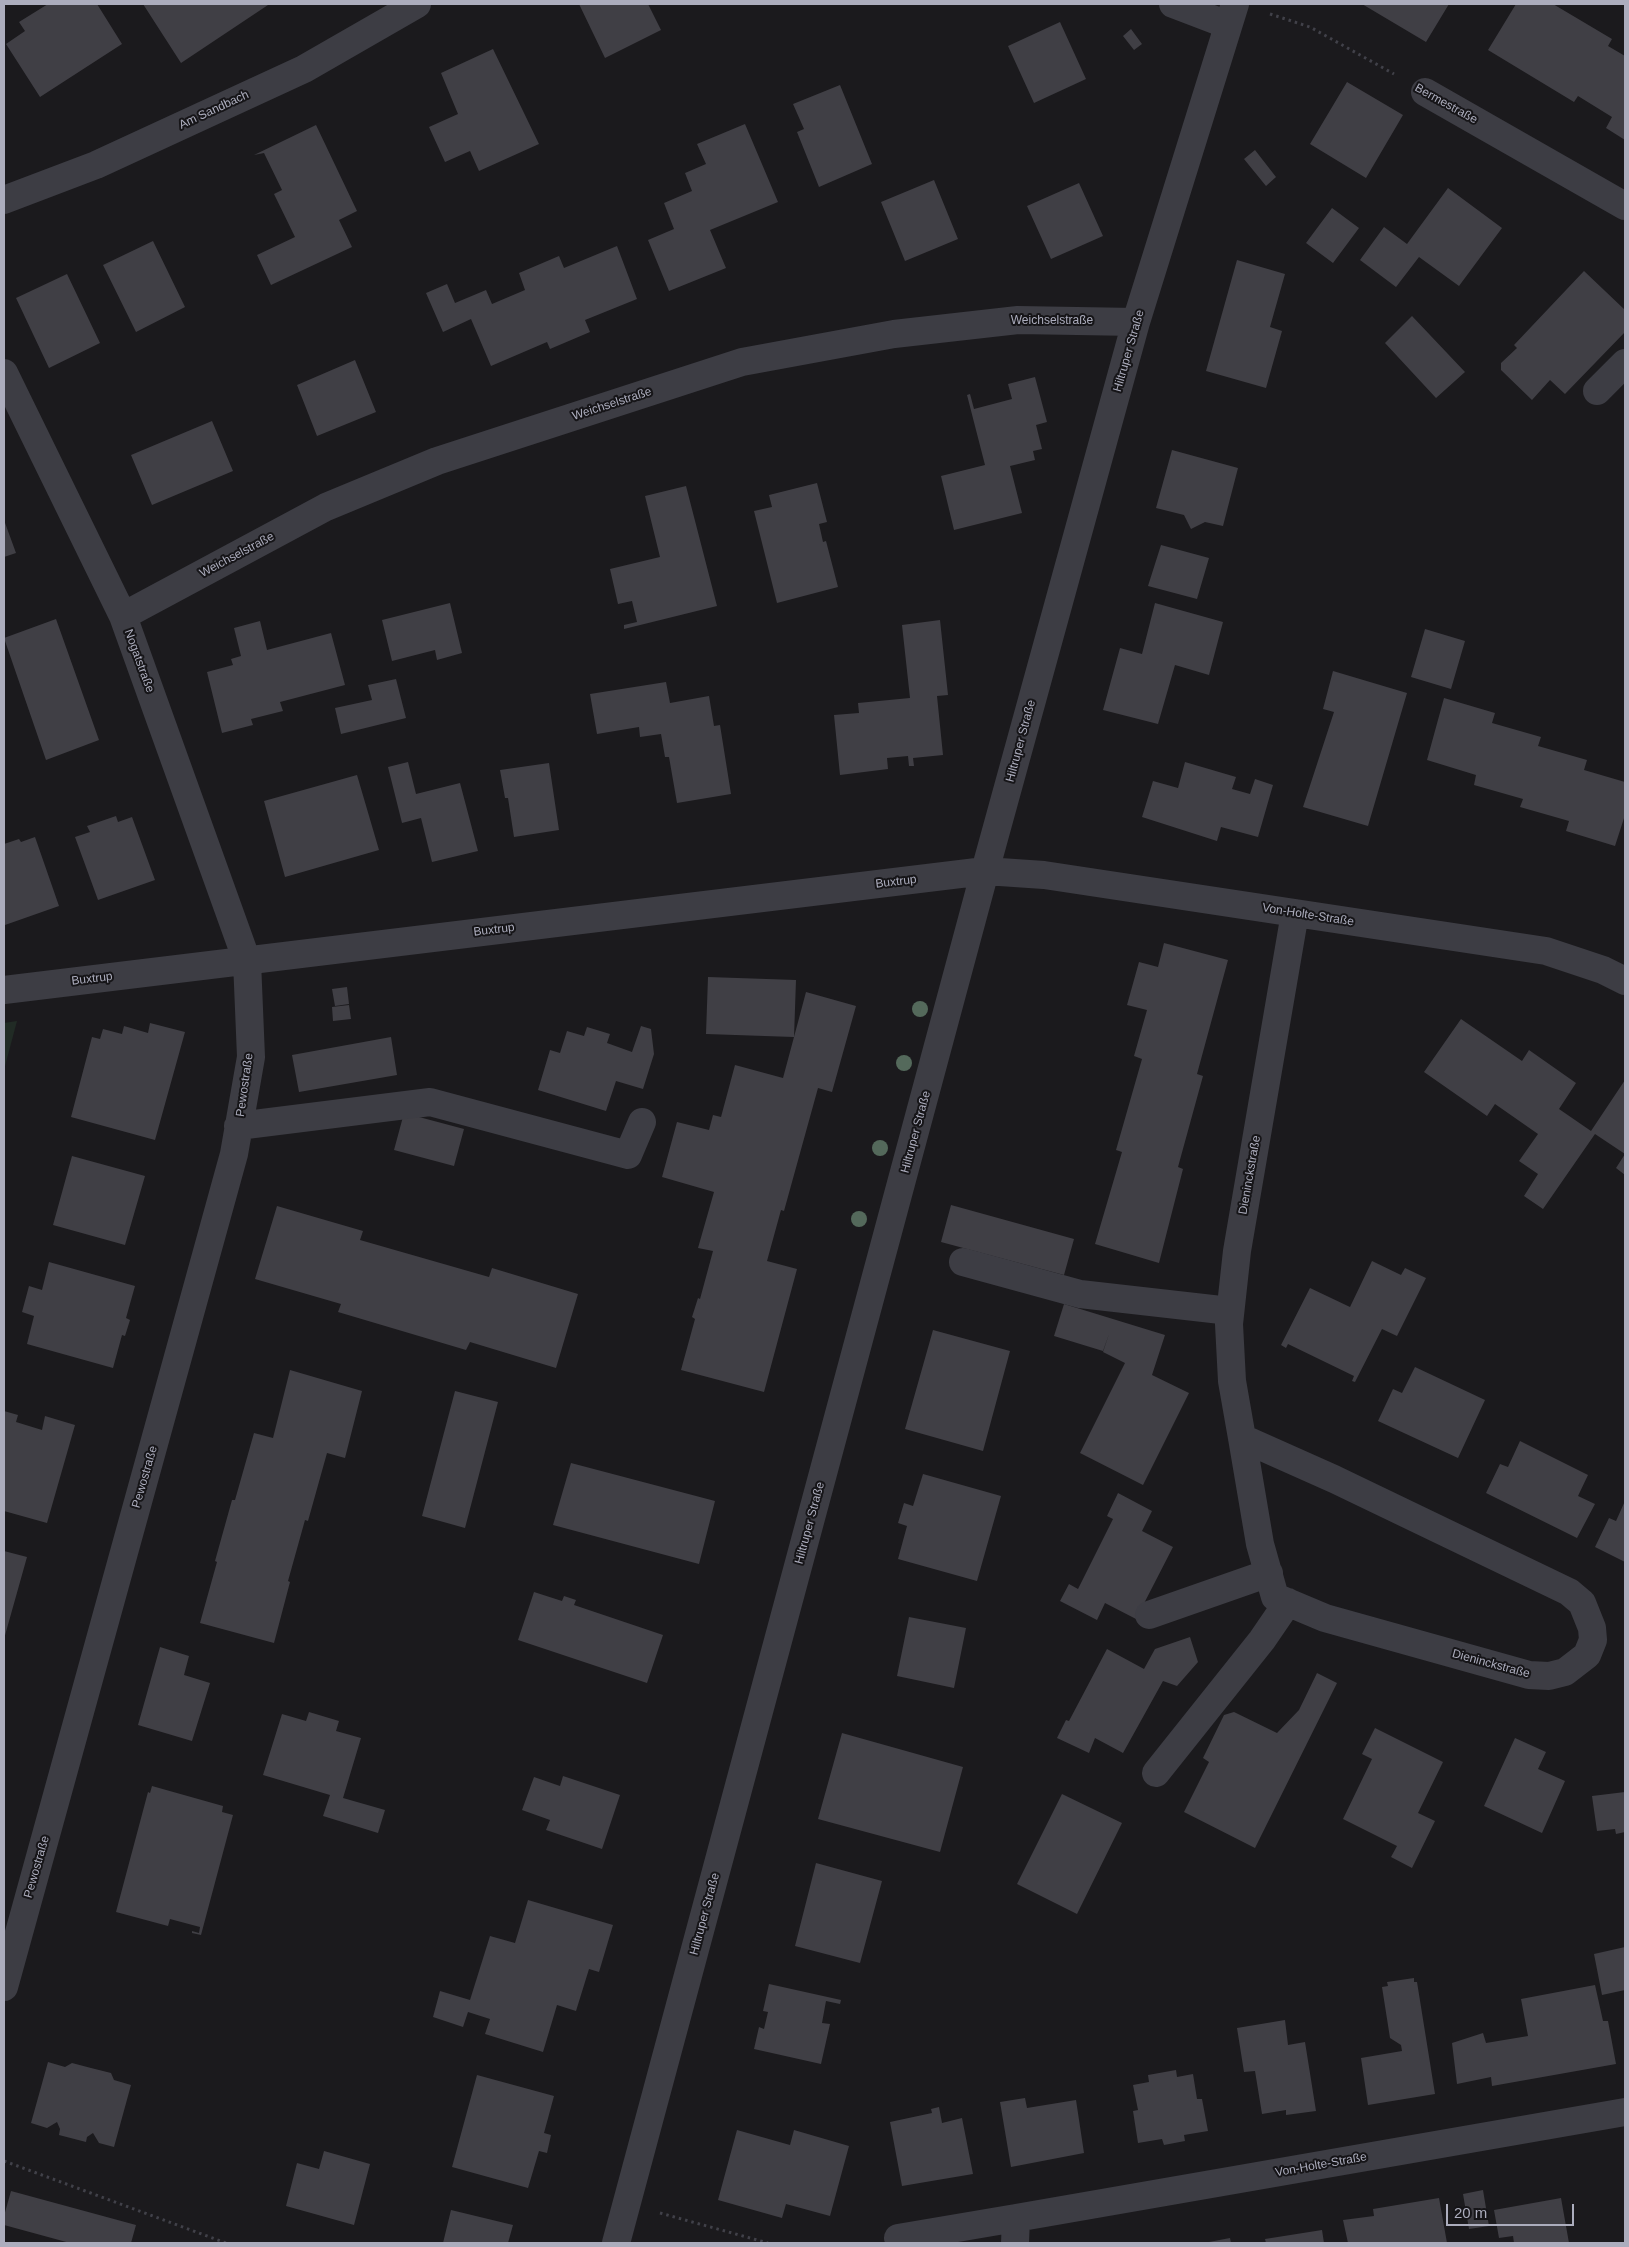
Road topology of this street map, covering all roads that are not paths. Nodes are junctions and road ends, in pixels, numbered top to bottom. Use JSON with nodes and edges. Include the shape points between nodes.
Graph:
{"nodes":[{"id":1,"x":417,"y":4,"type":"edge"},
{"id":2,"x":1173,"y":4,"type":"edge"},
{"id":3,"x":1231,"y":14,"type":"edge"},
{"id":4,"x":1425,"y":92,"type":"road end"},
{"id":5,"x":4,"y":200,"type":"edge"},
{"id":6,"x":1625,"y":206,"type":"edge"},
{"id":7,"x":1136,"y":322,"type":"junction"},
{"id":8,"x":1625,"y":363,"type":"edge"},
{"id":9,"x":4,"y":374,"type":"edge"},
{"id":10,"x":1597,"y":391,"type":"dead end"},
{"id":11,"x":123,"y":616,"type":"junction"},
{"id":12,"x":985,"y":871,"type":"junction"},
{"id":13,"x":1295,"y":913,"type":"junction"},
{"id":14,"x":247,"y":961,"type":"junction"},
{"id":15,"x":1625,"y":980,"type":"edge"},
{"id":16,"x":4,"y":990,"type":"edge"},
{"id":17,"x":642,"y":1122,"type":"dead end"},
{"id":18,"x":238,"y":1126,"type":"junction"},
{"id":19,"x":963,"y":1262,"type":"dead end"},
{"id":20,"x":1230,"y":1311,"type":"junction"},
{"id":21,"x":1242,"y":1438,"type":"junction"},
{"id":22,"x":1269,"y":1573,"type":"junction"},
{"id":23,"x":1288,"y":1602,"type":"junction"},
{"id":24,"x":1149,"y":1615,"type":"dead end"},
{"id":25,"x":1156,"y":1773,"type":"dead end"},
{"id":26,"x":4,"y":1987,"type":"edge"},
{"id":27,"x":1625,"y":2112,"type":"edge"},
{"id":28,"x":1016,"y":2230,"type":"edge"},
{"id":29,"x":898,"y":2238,"type":"dead end"},
{"id":30,"x":616,"y":2243,"type":"edge"}],
"edges":[{"from":1,"to":5,"type":"street","name":"Am Sandbach","via":[[304,69],[96,165]]},
{"from":2,"to":3,"type":"street","name":"Hiltruper Straße"},
{"from":3,"to":7,"type":"street","name":"Hiltruper Straße"},
{"from":4,"to":6,"type":"street","name":"Bermestraße"},
{"from":7,"to":11,"type":"street","name":"Weichselstraße","via":[[1018,320],[894,334],[742,362],[437,461],[326,507]]},
{"from":7,"to":12,"type":"street","name":"Hiltruper Straße"},
{"from":8,"to":10,"type":"street"},
{"from":9,"to":11,"type":"street","name":"Nogatstraße"},
{"from":11,"to":14,"type":"street","name":"Nogatstraße"},
{"from":12,"to":13,"type":"street","name":"Von-Holte-Straße","via":[[1044,875]]},
{"from":12,"to":14,"type":"street","name":"Buxtrup"},
{"from":12,"to":30,"type":"street","name":"Hiltruper Straße"},
{"from":13,"to":15,"type":"street","name":"Von-Holte-Straße","via":[[1546,951]]},
{"from":13,"to":20,"type":"street","name":"Dieninckstraße","via":[[1237,1251]]},
{"from":14,"to":16,"type":"street","name":"Buxtrup"},
{"from":14,"to":18,"type":"street","name":"Pewostraße","via":[[251,1058]]},
{"from":17,"to":18,"type":"street","via":[[628,1155],[430,1102]]},
{"from":18,"to":26,"type":"street","name":"Pewostraße","via":[[234,1154]]},
{"from":19,"to":20,"type":"street","via":[[1080,1294]]},
{"from":20,"to":21,"type":"street","name":"Dieninckstraße","via":[[1232,1381]]},
{"from":21,"to":22,"type":"street","name":"Dieninckstraße","via":[[1260,1544]]},
{"from":21,"to":23,"type":"street","name":"Dieninckstraße","via":[[1569,1592],[1582,1603],[1593,1640],[1587,1655],[1565,1672],[1549,1676],[1529,1675],[1325,1618]]},
{"from":22,"to":23,"type":"street","name":"Dieninckstraße","via":[[1276,1597]]},
{"from":22,"to":24,"type":"street"},
{"from":23,"to":25,"type":"street","via":[[1262,1640]]},
{"from":27,"to":28,"type":"street","name":"Von-Holte-Straße"},
{"from":28,"to":29,"type":"street","name":"Von-Holte-Straße"}]}
